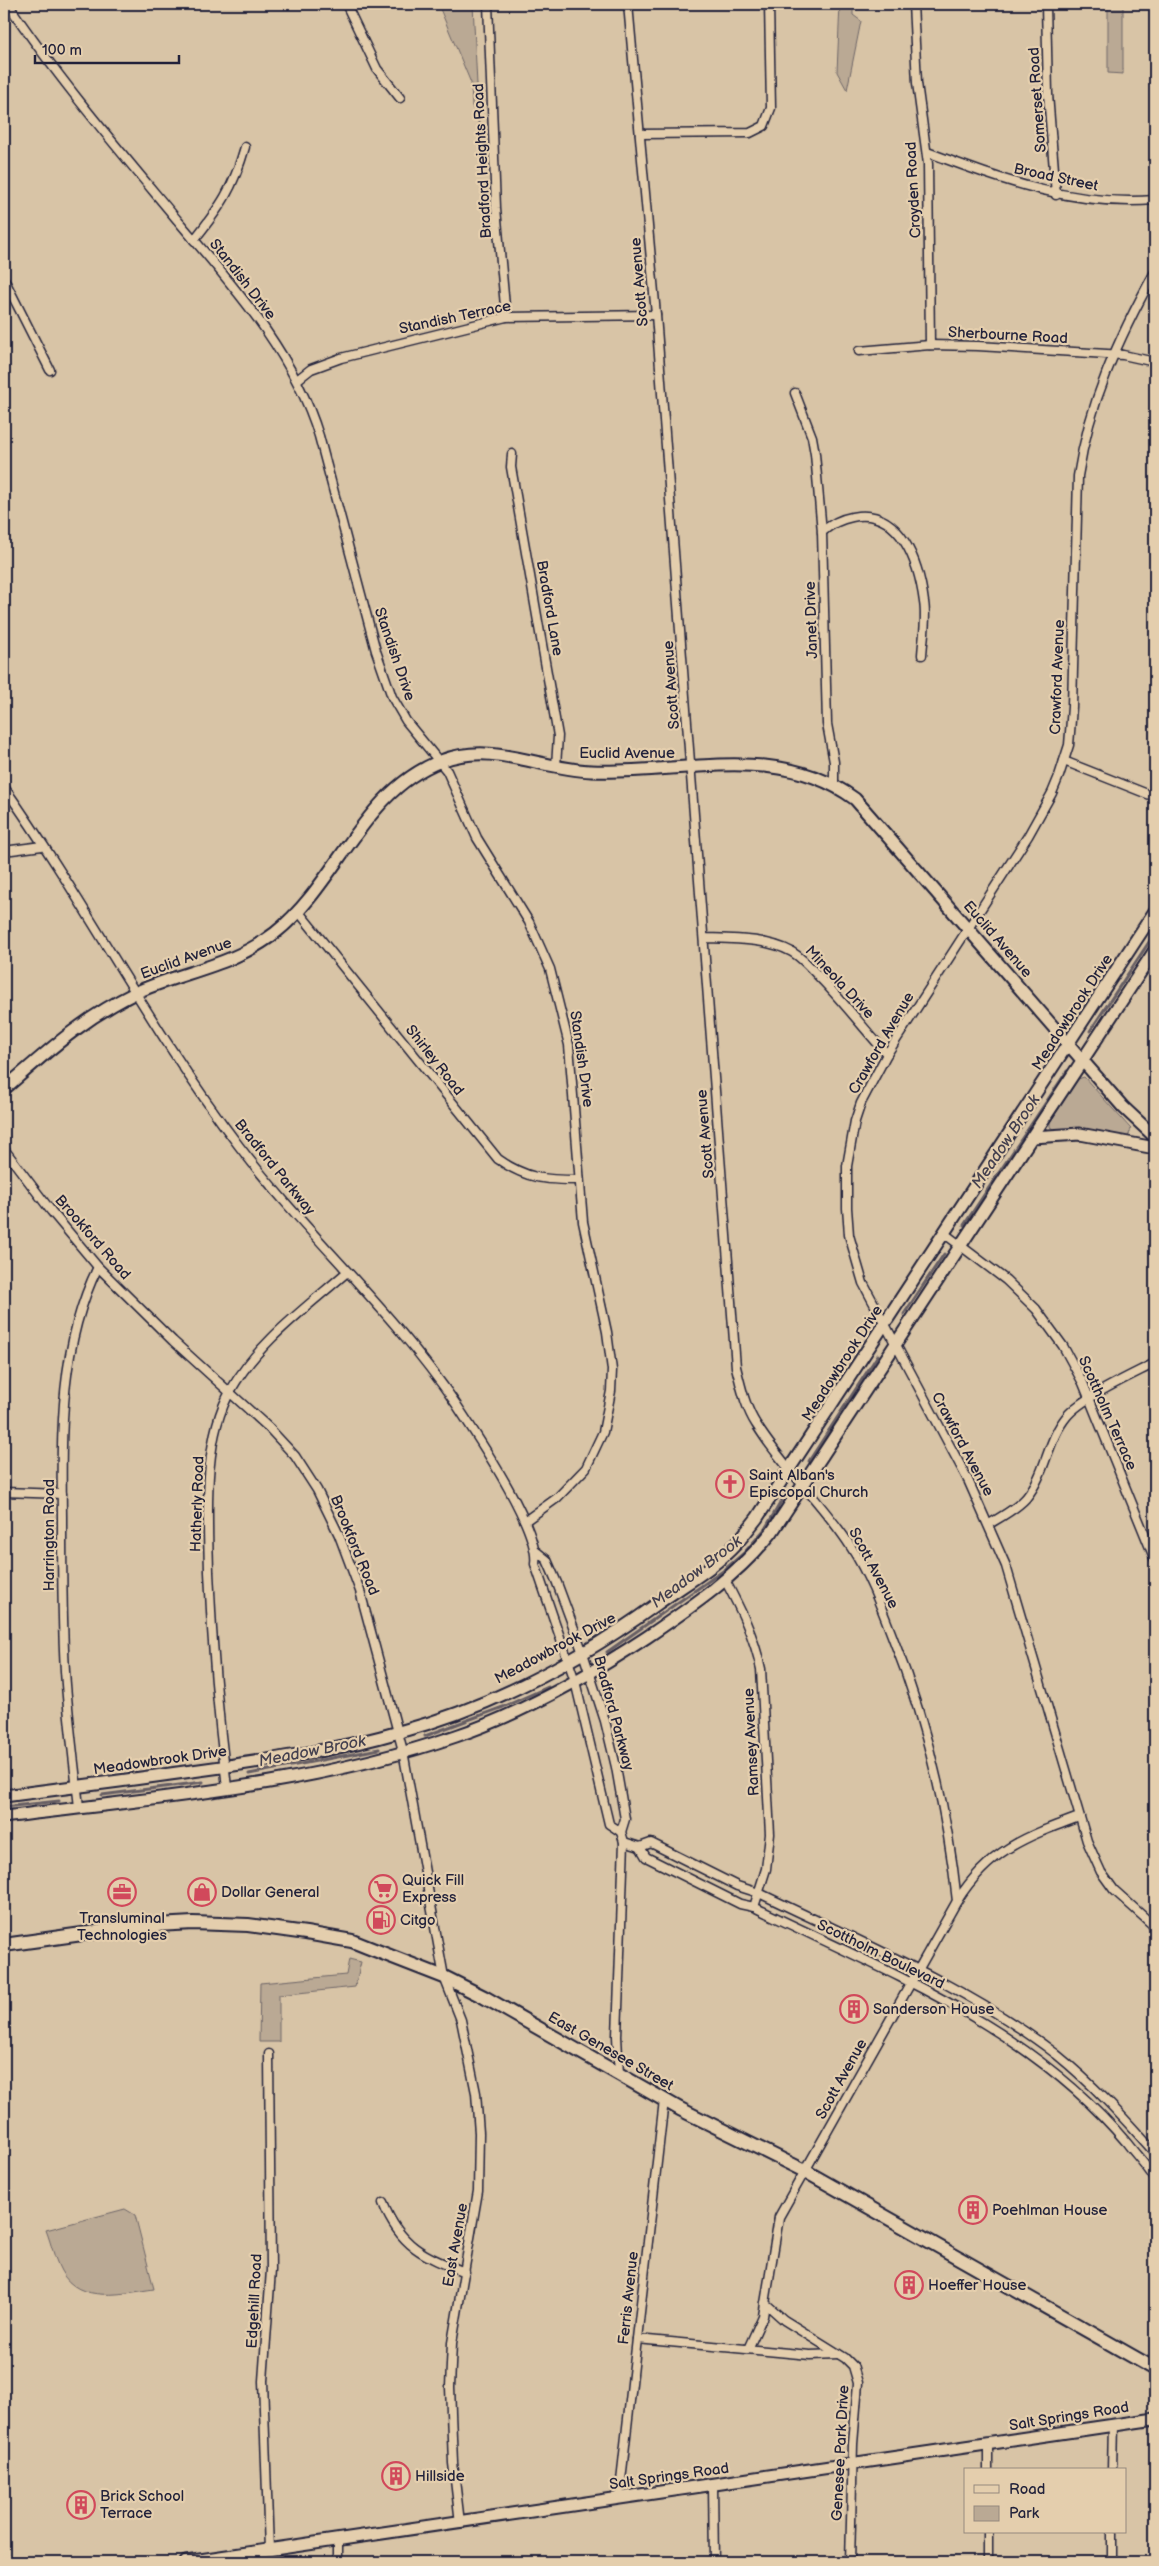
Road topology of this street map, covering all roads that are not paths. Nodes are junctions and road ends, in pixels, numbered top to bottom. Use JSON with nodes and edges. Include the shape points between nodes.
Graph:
{"nodes":[{"id":1,"x":8,"y":4,"type":"edge"},
{"id":2,"x":346,"y":4,"type":"edge"},
{"id":3,"x":488,"y":4,"type":"edge"},
{"id":4,"x":628,"y":4,"type":"edge"},
{"id":5,"x":769,"y":4,"type":"edge"},
{"id":6,"x":913,"y":4,"type":"edge"},
{"id":7,"x":1046,"y":4,"type":"edge"},
{"id":8,"x":400,"y":98,"type":"dead end"},
{"id":9,"x":640,"y":134,"type":"junction"},
{"id":10,"x":245,"y":147,"type":"dead end"},
{"id":11,"x":927,"y":152,"type":"junction"},
{"id":12,"x":1056,"y":194,"type":"junction"},
{"id":13,"x":1155,"y":200,"type":"edge"},
{"id":14,"x":194,"y":240,"type":"junction"},
{"id":15,"x":1155,"y":272,"type":"edge"},
{"id":16,"x":4,"y":279,"type":"edge"},
{"id":17,"x":656,"y":315,"type":"junction"},
{"id":18,"x":506,"y":317,"type":"junction"},
{"id":19,"x":930,"y":345,"type":"junction"},
{"id":20,"x":859,"y":352,"type":"dead end"},
{"id":21,"x":1113,"y":355,"type":"junction"},
{"id":22,"x":1155,"y":362,"type":"edge"},
{"id":23,"x":50,"y":370,"type":"dead end"},
{"id":24,"x":297,"y":380,"type":"junction"},
{"id":25,"x":795,"y":393,"type":"dead end"},
{"id":26,"x":512,"y":454,"type":"dead end"},
{"id":27,"x":822,"y":532,"type":"junction"},
{"id":28,"x":922,"y":655,"type":"dead end"},
{"id":29,"x":439,"y":761,"type":"junction"},
{"id":30,"x":1064,"y":761,"type":"junction"},
{"id":31,"x":556,"y":766,"type":"junction"},
{"id":32,"x":691,"y":767,"type":"junction"},
{"id":33,"x":834,"y":786,"type":"junction"},
{"id":34,"x":4,"y":787,"type":"edge"},
{"id":35,"x":1155,"y":797,"type":"edge"},
{"id":36,"x":42,"y":846,"type":"junction"},
{"id":37,"x":4,"y":851,"type":"edge"},
{"id":38,"x":298,"y":911,"type":"junction"},
{"id":39,"x":1155,"y":911,"type":"edge"},
{"id":40,"x":968,"y":927,"type":"junction"},
{"id":41,"x":704,"y":938,"type":"junction"},
{"id":42,"x":1155,"y":950,"type":"edge"},
{"id":43,"x":137,"y":992,"type":"junction"},
{"id":44,"x":1069,"y":1043,"type":"junction"},
{"id":45,"x":887,"y":1054,"type":"junction"},
{"id":46,"x":1083,"y":1059,"type":"junction"},
{"id":47,"x":4,"y":1089,"type":"edge"},
{"id":48,"x":1032,"y":1137,"type":"junction"},
{"id":49,"x":1155,"y":1137,"type":"edge"},
{"id":50,"x":1155,"y":1148,"type":"edge"},
{"id":51,"x":4,"y":1149,"type":"edge"},
{"id":52,"x":579,"y":1180,"type":"junction"},
{"id":53,"x":945,"y":1234,"type":"junction"},
{"id":54,"x":961,"y":1245,"type":"junction"},
{"id":55,"x":98,"y":1267,"type":"junction"},
{"id":56,"x":347,"y":1272,"type":"junction"},
{"id":57,"x":884,"y":1324,"type":"junction"},
{"id":58,"x":895,"y":1347,"type":"junction"},
{"id":59,"x":1155,"y":1363,"type":"edge"},
{"id":60,"x":230,"y":1392,"type":"junction"},
{"id":61,"x":1090,"y":1399,"type":"junction"},
{"id":62,"x":790,"y":1468,"type":"junction"},
{"id":63,"x":803,"y":1485,"type":"junction"},
{"id":64,"x":4,"y":1492,"type":"edge"},
{"id":65,"x":62,"y":1494,"type":"junction"},
{"id":66,"x":525,"y":1521,"type":"junction"},
{"id":67,"x":988,"y":1524,"type":"junction"},
{"id":68,"x":537,"y":1552,"type":"junction"},
{"id":69,"x":1155,"y":1560,"type":"edge"},
{"id":70,"x":725,"y":1580,"type":"junction"},
{"id":71,"x":584,"y":1653,"type":"junction"},
{"id":72,"x":568,"y":1661,"type":"junction"},
{"id":73,"x":590,"y":1673,"type":"junction"},
{"id":74,"x":575,"y":1681,"type":"junction"},
{"id":75,"x":399,"y":1732,"type":"junction"},
{"id":76,"x":403,"y":1751,"type":"junction"},
{"id":77,"x":224,"y":1766,"type":"junction"},
{"id":78,"x":77,"y":1787,"type":"junction"},
{"id":79,"x":227,"y":1787,"type":"junction"},
{"id":80,"x":4,"y":1796,"type":"edge"},
{"id":81,"x":79,"y":1807,"type":"junction"},
{"id":82,"x":4,"y":1817,"type":"edge"},
{"id":83,"x":1079,"y":1817,"type":"junction"},
{"id":84,"x":620,"y":1832,"type":"junction"},
{"id":85,"x":624,"y":1842,"type":"junction"},
{"id":86,"x":640,"y":1847,"type":"junction"},
{"id":87,"x":759,"y":1893,"type":"junction"},
{"id":88,"x":958,"y":1901,"type":"junction"},
{"id":89,"x":754,"y":1906,"type":"junction"},
{"id":90,"x":1155,"y":1927,"type":"edge"},
{"id":91,"x":4,"y":1945,"type":"edge"},
{"id":92,"x":918,"y":1971,"type":"junction"},
{"id":93,"x":444,"y":1977,"type":"junction"},
{"id":94,"x":911,"y":1983,"type":"junction"},
{"id":95,"x":269,"y":2054,"type":"dead end"},
{"id":96,"x":619,"y":2074,"type":"junction"},
{"id":97,"x":664,"y":2100,"type":"junction"},
{"id":98,"x":1155,"y":2153,"type":"edge"},
{"id":99,"x":805,"y":2171,"type":"junction"},
{"id":100,"x":1155,"y":2179,"type":"edge"},
{"id":101,"x":383,"y":2203,"type":"dead end"},
{"id":102,"x":465,"y":2272,"type":"junction"},
{"id":103,"x":765,"y":2303,"type":"junction"},
{"id":104,"x":637,"y":2339,"type":"junction"},
{"id":105,"x":748,"y":2349,"type":"junction"},
{"id":106,"x":838,"y":2354,"type":"junction"},
{"id":107,"x":1155,"y":2369,"type":"edge"},
{"id":108,"x":1155,"y":2419,"type":"edge"},
{"id":109,"x":1112,"y":2424,"type":"junction"},
{"id":110,"x":988,"y":2444,"type":"junction"},
{"id":111,"x":852,"y":2464,"type":"junction"},
{"id":112,"x":988,"y":2468,"type":"edge"},
{"id":113,"x":1112,"y":2468,"type":"edge"},
{"id":114,"x":713,"y":2485,"type":"junction"},
{"id":115,"x":619,"y":2498,"type":"junction"},
{"id":116,"x":460,"y":2523,"type":"junction"},
{"id":117,"x":988,"y":2534,"type":"edge"},
{"id":118,"x":1112,"y":2534,"type":"edge"},
{"id":119,"x":338,"y":2540,"type":"junction"},
{"id":120,"x":269,"y":2550,"type":"junction"},
{"id":121,"x":186,"y":2562,"type":"edge"},
{"id":122,"x":338,"y":2562,"type":"edge"},
{"id":123,"x":714,"y":2562,"type":"edge"},
{"id":124,"x":850,"y":2562,"type":"edge"},
{"id":125,"x":988,"y":2562,"type":"edge"},
{"id":126,"x":1112,"y":2562,"type":"edge"}],
"edges":[{"from":1,"to":14,"type":"street","name":"Standish Drive","via":[[64,81]]},
{"from":2,"to":8,"type":"street","via":[[377,69]]},
{"from":3,"to":18,"type":"street","name":"Bradford Heights Road","via":[[496,208]]},
{"from":4,"to":9,"type":"street","name":"Scott Avenue"},
{"from":5,"to":9,"type":"street","via":[[771,108],[764,126],[750,133]]},
{"from":6,"to":11,"type":"street","name":"Croyden Road","via":[[917,84]]},
{"from":7,"to":12,"type":"street","name":"Somerset Road","via":[[1048,94]]},
{"from":9,"to":17,"type":"street","name":"Scott Avenue"},
{"from":10,"to":14,"type":"street","via":[[232,188]]},
{"from":11,"to":12,"type":"street","name":"Broad Street","via":[[1000,180]]},
{"from":11,"to":19,"type":"street","name":"Croyden Road"},
{"from":12,"to":13,"type":"street","name":"Broad Street","via":[[1106,201]]},
{"from":14,"to":24,"type":"street","name":"Standish Drive","via":[[266,330]]},
{"from":15,"to":21,"type":"street","name":"Crawford Avenue"},
{"from":16,"to":23,"type":"street"},
{"from":17,"to":18,"type":"street","name":"Standish Terrace"},
{"from":17,"to":32,"type":"street","name":"Scott Avenue"},
{"from":18,"to":24,"type":"street","name":"Standish Terrace","via":[[341,358],[312,369]]},
{"from":19,"to":20,"type":"street","name":"Sherbourne Road"},
{"from":19,"to":21,"type":"street","name":"Sherbourne Road"},
{"from":21,"to":22,"type":"street","name":"Sherbourne Road"},
{"from":21,"to":30,"type":"street","name":"Crawford Avenue","via":[[1083,441],[1078,476],[1072,707]]},
{"from":24,"to":29,"type":"street","name":"Standish Drive","via":[[319,436],[376,651],[392,697],[406,721]]},
{"from":25,"to":27,"type":"street","name":"Janet Drive","via":[[816,454]]},
{"from":26,"to":31,"type":"street","name":"Bradford Lane","via":[[511,467],[558,736]]},
{"from":27,"to":28,"type":"street","via":[[843,519],[861,515],[885,520],[895,528],[911,554],[923,593]]},
{"from":27,"to":33,"type":"street","name":"Janet Drive","via":[[827,724],[834,762]]},
{"from":29,"to":31,"type":"street","name":"Euclid Avenue","via":[[489,752]]},
{"from":29,"to":38,"type":"street","name":"Euclid Avenue","via":[[407,779],[380,803],[312,897]]},
{"from":29,"to":52,"type":"street","name":"Standish Drive","via":[[447,771],[477,838],[529,922],[550,969],[569,1045]]},
{"from":30,"to":35,"type":"street"},
{"from":30,"to":40,"type":"street","name":"Crawford Avenue","via":[[1052,793],[1028,836]]},
{"from":31,"to":32,"type":"street","name":"Euclid Avenue","via":[[591,771]]},
{"from":32,"to":33,"type":"street","name":"Euclid Avenue","via":[[762,764],[815,776]]},
{"from":32,"to":41,"type":"street","name":"Scott Avenue"},
{"from":33,"to":40,"type":"street","name":"Euclid Avenue","via":[[865,808]]},
{"from":34,"to":36,"type":"street","name":"Bradford Parkway"},
{"from":36,"to":37,"type":"street"},
{"from":36,"to":43,"type":"street","name":"Bradford Parkway"},
{"from":38,"to":43,"type":"street","name":"Euclid Avenue","via":[[246,952],[212,968]]},
{"from":38,"to":52,"type":"street","name":"Shirley Road","via":[[498,1159],[531,1177]]},
{"from":39,"to":44,"type":"street","name":"Meadowbrook Drive"},
{"from":40,"to":44,"type":"street","name":"Euclid Avenue"},
{"from":40,"to":45,"type":"street","name":"Crawford Avenue"},
{"from":41,"to":45,"type":"street","name":"Mineola Drive","via":[[736,939],[790,951],[803,960],[847,1006]]},
{"from":41,"to":62,"type":"street","name":"Scott Avenue","via":[[736,1367],[742,1394],[756,1423]]},
{"from":42,"to":46,"type":"street"},
{"from":43,"to":47,"type":"street","name":"Euclid Avenue","via":[[80,1024]]},
{"from":43,"to":56,"type":"street","name":"Bradford Parkway","via":[[237,1144],[285,1205]]},
{"from":44,"to":46,"type":"street","name":"Euclid Avenue"},
{"from":44,"to":53,"type":"street","name":"Meadowbrook Drive"},
{"from":45,"to":57,"type":"street","name":"Crawford Avenue","via":[[855,1121],[847,1175],[850,1235],[857,1266]]},
{"from":46,"to":48,"type":"street"},
{"from":46,"to":49,"type":"street","name":"Euclid Avenue","via":[[1123,1107]]},
{"from":48,"to":50,"type":"street","via":[[1080,1134]]},
{"from":48,"to":54,"type":"street"},
{"from":51,"to":55,"type":"street","name":"Brookford Road"},
{"from":52,"to":66,"type":"street","name":"Standish Drive","via":[[583,1222],[607,1332],[611,1391],[603,1432],[586,1468],[558,1498]]},
{"from":53,"to":54,"type":"street","name":"Scottholm Terrace"},
{"from":53,"to":57,"type":"street","name":"Meadowbrook Drive"},
{"from":54,"to":58,"type":"street"},
{"from":54,"to":61,"type":"street","name":"Scottholm Terrace","via":[[992,1267],[1036,1309],[1063,1346]]},
{"from":55,"to":60,"type":"street","name":"Brookford Road"},
{"from":55,"to":65,"type":"street","name":"Harrington Road","via":[[86,1293],[71,1344],[64,1406]]},
{"from":56,"to":60,"type":"street","name":"Hatherly Road","via":[[249,1361]]},
{"from":56,"to":66,"type":"street","name":"Bradford Parkway","via":[[442,1384]]},
{"from":57,"to":58,"type":"street","name":"Crawford Avenue"},
{"from":57,"to":62,"type":"street","name":"Meadowbrook Drive"},
{"from":58,"to":63,"type":"street"},
{"from":58,"to":67,"type":"street","name":"Crawford Avenue","via":[[968,1480]]},
{"from":59,"to":61,"type":"street"},
{"from":60,"to":75,"type":"street","name":"Brookford Road","via":[[295,1456],[317,1490],[339,1535],[360,1591]]},
{"from":60,"to":77,"type":"street","name":"Hatherly Road","via":[[219,1420],[211,1456],[208,1531],[212,1632]]},
{"from":61,"to":67,"type":"street","via":[[1069,1414],[1058,1428],[1025,1499]]},
{"from":61,"to":69,"type":"street","name":"Scottholm Terrace"},
{"from":62,"to":63,"type":"street","name":"Scott Avenue"},
{"from":62,"to":71,"type":"street","name":"Meadowbrook Drive","via":[[736,1544],[624,1629]]},
{"from":63,"to":70,"type":"street","via":[[752,1557]]},
{"from":63,"to":88,"type":"street","name":"Scott Avenue","via":[[852,1548],[879,1603],[904,1666],[936,1772],[952,1846]]},
{"from":64,"to":65,"type":"street"},
{"from":65,"to":78,"type":"street","name":"Harrington Road","via":[[65,1671]]},
{"from":66,"to":68,"type":"street","name":"Bradford Parkway"},
{"from":67,"to":83,"type":"street","name":"Crawford Avenue","via":[[1006,1566],[1023,1620]]},
{"from":68,"to":71,"type":"street","name":"Bradford Parkway","via":[[547,1560],[558,1583]]},
{"from":68,"to":72,"type":"street","name":"Bradford Parkway","via":[[535,1564]]},
{"from":70,"to":73,"type":"street","via":[[681,1614]]},
{"from":70,"to":87,"type":"street","name":"Ramsey Avenue","via":[[756,1645],[760,1669],[770,1834]]},
{"from":71,"to":72,"type":"street","name":"Meadowbrook Drive"},
{"from":71,"to":73,"type":"street","name":"Bradford Parkway"},
{"from":72,"to":74,"type":"street","name":"Bradford Parkway"},
{"from":72,"to":75,"type":"street","name":"Meadowbrook Drive","via":[[508,1692]]},
{"from":73,"to":74,"type":"street"},
{"from":73,"to":84,"type":"street","name":"Bradford Parkway","via":[[616,1767],[625,1819]]},
{"from":74,"to":76,"type":"street","via":[[459,1735]]},
{"from":74,"to":84,"type":"street","name":"Bradford Parkway","via":[[609,1824]]},
{"from":75,"to":76,"type":"street","name":"Brookford Road"},
{"from":75,"to":77,"type":"street","name":"Meadowbrook Drive","via":[[293,1756]]},
{"from":76,"to":79,"type":"street","via":[[317,1772]]},
{"from":76,"to":93,"type":"street","name":"Brookford Road"},
{"from":77,"to":78,"type":"street","name":"Meadowbrook Drive"},
{"from":77,"to":79,"type":"street","name":"Hatherly Road"},
{"from":78,"to":80,"type":"street","name":"Meadowbrook Drive"},
{"from":78,"to":81,"type":"street","name":"Harrington Road"},
{"from":79,"to":81,"type":"street"},
{"from":81,"to":82,"type":"street"},
{"from":83,"to":88,"type":"street","via":[[1028,1836],[1006,1849],[977,1872]]},
{"from":83,"to":90,"type":"street","name":"Crawford Avenue","via":[[1101,1872],[1114,1890]]},
{"from":84,"to":85,"type":"street","name":"Bradford Parkway"},
{"from":85,"to":86,"type":"street","name":"Scottholm Boulevard"},
{"from":85,"to":96,"type":"street","name":"Bradford Parkway","via":[[617,2036]]},
{"from":86,"to":87,"type":"street","name":"Scottholm Boulevard","via":[[651,1843],[737,1886]]},
{"from":86,"to":89,"type":"street","name":"Scottholm Boulevard","via":[[646,1857],[740,1904]]},
{"from":87,"to":89,"type":"street","name":"Ramsey Avenue"},
{"from":87,"to":92,"type":"street","name":"Scottholm Boulevard"},
{"from":88,"to":92,"type":"street","name":"Scott Avenue"},
{"from":89,"to":94,"type":"street","name":"Scottholm Boulevard"},
{"from":91,"to":93,"type":"main road","name":"East Genesee Street","via":[[139,1926],[193,1923],[248,1925],[352,1941]]},
{"from":92,"to":94,"type":"street","name":"Scott Avenue"},
{"from":92,"to":98,"type":"street","name":"Scottholm Boulevard","via":[[989,2008],[1056,2054],[1106,2098]]},
{"from":93,"to":96,"type":"main road","name":"East Genesee Street"},
{"from":93,"to":102,"type":"street","name":"East Avenue","via":[[461,2020],[476,2093],[479,2133],[478,2191]]},
{"from":94,"to":99,"type":"street","name":"Scott Avenue"},
{"from":94,"to":100,"type":"street","name":"Scottholm Boulevard","via":[[956,2005],[1046,2065],[1106,2118]]},
{"from":95,"to":120,"type":"street","name":"Edgehill Road","via":[[271,2270],[263,2381]]},
{"from":96,"to":97,"type":"main road","name":"East Genesee Street"},
{"from":97,"to":99,"type":"main road","name":"East Genesee Street"},
{"from":97,"to":104,"type":"street","name":"Ferris Avenue"},
{"from":99,"to":103,"type":"street","via":[[776,2224]]},
{"from":99,"to":107,"type":"main road","name":"East Genesee Street"},
{"from":101,"to":102,"type":"street","via":[[392,2224],[405,2240],[436,2261]]},
{"from":102,"to":116,"type":"street","name":"East Avenue","via":[[452,2343],[450,2387],[453,2463]]},
{"from":103,"to":105,"type":"street"},
{"from":103,"to":106,"type":"street","name":"Genesee Park Drive","via":[[784,2320]]},
{"from":104,"to":105,"type":"street"},
{"from":104,"to":115,"type":"street","name":"Ferris Avenue"},
{"from":105,"to":106,"type":"street","via":[[810,2355]]},
{"from":106,"to":111,"type":"street","name":"Genesee Park Drive","via":[[853,2366],[857,2377]]},
{"from":108,"to":109,"type":"street","name":"Salt Springs Road"},
{"from":109,"to":110,"type":"street","name":"Salt Springs Road"},
{"from":109,"to":113,"type":"street"},
{"from":110,"to":111,"type":"street","name":"Salt Springs Road"},
{"from":110,"to":112,"type":"street"},
{"from":111,"to":114,"type":"street","name":"Salt Springs Road"},
{"from":111,"to":124,"type":"street","name":"Genesee Park Drive"},
{"from":114,"to":115,"type":"street","name":"Salt Springs Road"},
{"from":114,"to":123,"type":"street"},
{"from":115,"to":116,"type":"street","name":"Salt Springs Road"},
{"from":116,"to":119,"type":"street","name":"Salt Springs Road"},
{"from":117,"to":125,"type":"street"},
{"from":118,"to":126,"type":"street"},
{"from":119,"to":120,"type":"street","name":"Salt Springs Road"},
{"from":119,"to":122,"type":"street"},
{"from":120,"to":121,"type":"street","name":"Salt Springs Road"}]}
